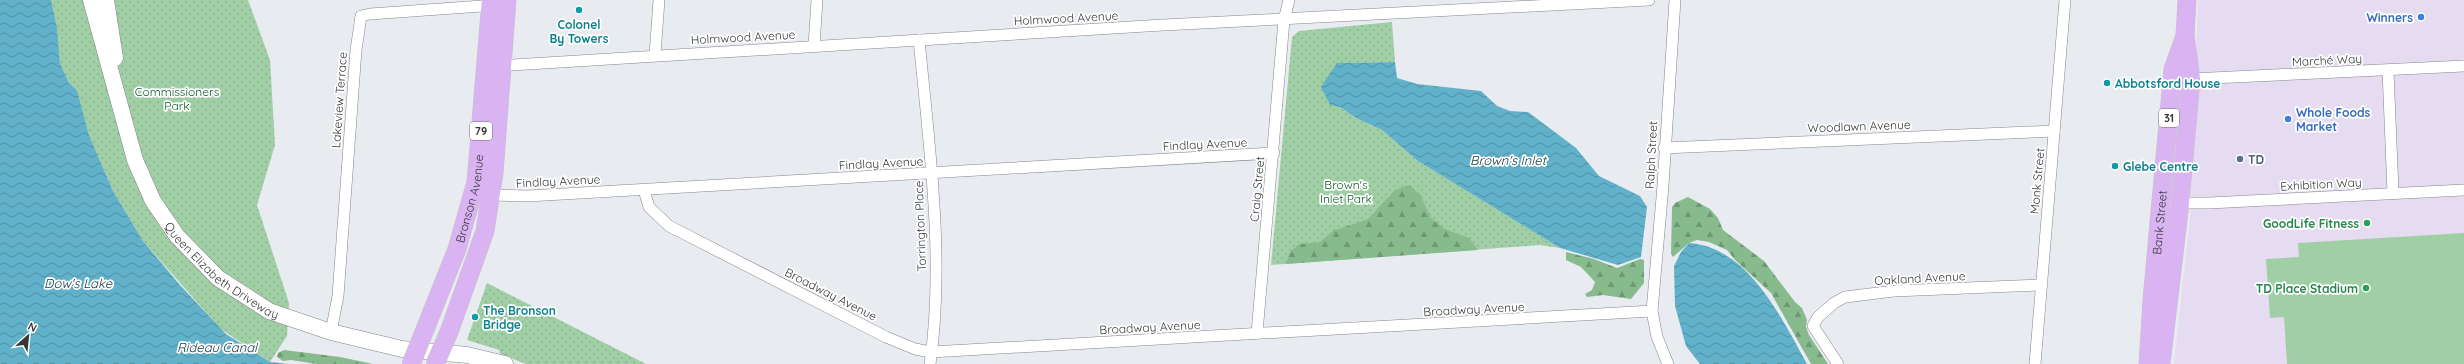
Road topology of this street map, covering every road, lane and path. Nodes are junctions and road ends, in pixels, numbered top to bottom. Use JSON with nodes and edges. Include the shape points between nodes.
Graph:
{"nodes":[{"id":1,"x":91,"y":0,"type":"edge"},
{"id":2,"x":106,"y":0,"type":"edge"},
{"id":3,"x":659,"y":0,"type":"edge"},
{"id":4,"x":817,"y":0,"type":"edge"},
{"id":5,"x":1289,"y":0,"type":"edge"},
{"id":6,"x":1649,"y":0,"type":"edge"},
{"id":7,"x":1675,"y":0,"type":"edge"},
{"id":8,"x":2065,"y":0,"type":"edge"},
{"id":9,"x":2187,"y":0,"type":"edge"},
{"id":10,"x":499,"y":3,"type":"edge"},
{"id":11,"x":1478,"y":4,"type":"edge"},
{"id":12,"x":1284,"y":20,"type":"junction"},
{"id":13,"x":2185,"y":35,"type":"junction"},
{"id":14,"x":919,"y":40,"type":"junction"},
{"id":15,"x":814,"y":46,"type":"junction"},
{"id":16,"x":655,"y":55,"type":"junction"},
{"id":17,"x":495,"y":66,"type":"junction"},
{"id":18,"x":2464,"y":66,"type":"edge"},
{"id":19,"x":2388,"y":71,"type":"junction"},
{"id":20,"x":2191,"y":80,"type":"junction"},
{"id":21,"x":120,"y":104,"type":"junction"},
{"id":22,"x":2054,"y":131,"type":"junction"},
{"id":23,"x":1664,"y":148,"type":"junction"},
{"id":24,"x":1274,"y":153,"type":"junction"},
{"id":25,"x":932,"y":173,"type":"junction"},
{"id":26,"x":644,"y":190,"type":"junction"},
{"id":27,"x":2464,"y":190,"type":"edge"},
{"id":28,"x":2393,"y":192,"type":"junction"},
{"id":29,"x":490,"y":195,"type":"junction"},
{"id":30,"x":2162,"y":202,"type":"junction"},
{"id":31,"x":2180,"y":202,"type":"junction"},
{"id":32,"x":2040,"y":285,"type":"junction"},
{"id":33,"x":1652,"y":311,"type":"junction"},
{"id":34,"x":331,"y":332,"type":"junction"},
{"id":35,"x":1257,"y":334,"type":"junction"},
{"id":36,"x":931,"y":352,"type":"junction"},
{"id":37,"x":407,"y":356,"type":"edge"},
{"id":38,"x":436,"y":364,"type":"edge"},
{"id":39,"x":443,"y":364,"type":"edge"},
{"id":40,"x":505,"y":364,"type":"edge"},
{"id":41,"x":930,"y":364,"type":"edge"},
{"id":42,"x":1668,"y":364,"type":"edge"},
{"id":43,"x":1838,"y":364,"type":"edge"},
{"id":44,"x":2035,"y":364,"type":"edge"},
{"id":45,"x":2148,"y":364,"type":"edge"},
{"id":46,"x":2161,"y":364,"type":"edge"}],
"edges":[{"from":1,"to":21,"type":"main road","name":"Queen Elizabeth Driveway"},
{"from":2,"to":21,"type":"main road","name":"Queen Elizabeth Driveway"},
{"from":3,"to":16,"type":"street"},
{"from":4,"to":15,"type":"street"},
{"from":5,"to":12,"type":"street","name":"Craig Street"},
{"from":6,"to":11,"type":"street","name":"Holmwood Avenue"},
{"from":7,"to":23,"type":"street","name":"Ralph Street"},
{"from":8,"to":22,"type":"street","name":"Monk Street"},
{"from":9,"to":13,"type":"main road","name":"Bank Street","number":"31"},
{"from":10,"to":17,"type":"main road","name":"Bronson Avenue","number":"79"},
{"from":10,"to":34,"type":"street","name":"Lakeview Terrace","via":[[361,16],[356,50],[338,296]]},
{"from":11,"to":12,"type":"street","name":"Holmwood Avenue"},
{"from":12,"to":14,"type":"street","name":"Holmwood Avenue"},
{"from":12,"to":24,"type":"street","name":"Craig Street"},
{"from":13,"to":20,"type":"main road","name":"Bank Street","number":"31"},
{"from":13,"to":30,"type":"main road","name":"Bank Street","number":"31","via":[[2173,70]]},
{"from":14,"to":15,"type":"street","name":"Holmwood Avenue"},
{"from":14,"to":25,"type":"street","name":"Torrington Place"},
{"from":15,"to":16,"type":"street","name":"Holmwood Avenue"},
{"from":16,"to":17,"type":"street","name":"Holmwood Avenue"},
{"from":17,"to":29,"type":"main road","name":"Bronson Avenue","number":"79"},
{"from":17,"to":37,"type":"main road","name":"Bronson Avenue","number":"79","bridge":true,"via":[[474,188],[458,249],[426,327]]},
{"from":18,"to":19,"type":"street","name":"Marché Way"},
{"from":19,"to":20,"type":"street","name":"Marché Way"},
{"from":19,"to":28,"type":"street"},
{"from":20,"to":31,"type":"main road","name":"Bank Street","number":"31"},
{"from":21,"to":34,"type":"main road","name":"Queen Elizabeth Driveway","via":[[135,160],[153,201],[177,236],[197,258],[218,278],[269,311]]},
{"from":22,"to":23,"type":"street","name":"Woodlawn Avenue"},
{"from":22,"to":32,"type":"street","name":"Monk Street"},
{"from":23,"to":33,"type":"street","name":"Ralph Street"},
{"from":24,"to":25,"type":"street","name":"Findlay Avenue"},
{"from":24,"to":35,"type":"street","name":"Craig Street"},
{"from":25,"to":26,"type":"street","name":"Findlay Avenue"},
{"from":25,"to":36,"type":"street","name":"Torrington Place","via":[[936,290]]},
{"from":26,"to":29,"type":"street","name":"Findlay Avenue","via":[[528,196]]},
{"from":26,"to":36,"type":"street","name":"Broadway Avenue","via":[[649,207],[669,226],[886,337]]},
{"from":27,"to":28,"type":"street","name":"Exhibition Way"},
{"from":28,"to":31,"type":"street","name":"Exhibition Way","via":[[2209,203]]},
{"from":29,"to":38,"type":"main road","name":"Bronson Avenue","number":"79","bridge":true,"via":[[485,231],[476,262]]},
{"from":30,"to":31,"type":"main road"},
{"from":30,"to":45,"type":"main road","name":"Bank Street","number":"31"},
{"from":31,"to":46,"type":"main road","name":"Bank Street","number":"31"},
{"from":32,"to":43,"type":"street","name":"Oakland Avenue","via":[[1894,291],[1845,297],[1818,317],[1813,326]]},
{"from":32,"to":44,"type":"street","name":"Monk Street"},
{"from":33,"to":35,"type":"street","name":"Broadway Avenue"},
{"from":33,"to":42,"type":"street","via":[[1656,337]]},
{"from":34,"to":37,"type":"main road","name":"Queen Elizabeth Driveway"},
{"from":35,"to":36,"type":"street","name":"Broadway Avenue"},
{"from":36,"to":41,"type":"street","name":"Torrington Place"},
{"from":37,"to":39,"type":"main road","name":"Queen Elizabeth Driveway"},
{"from":37,"to":40,"type":"main road","name":"Queen Elizabeth Driveway","via":[[468,355]]}]}
